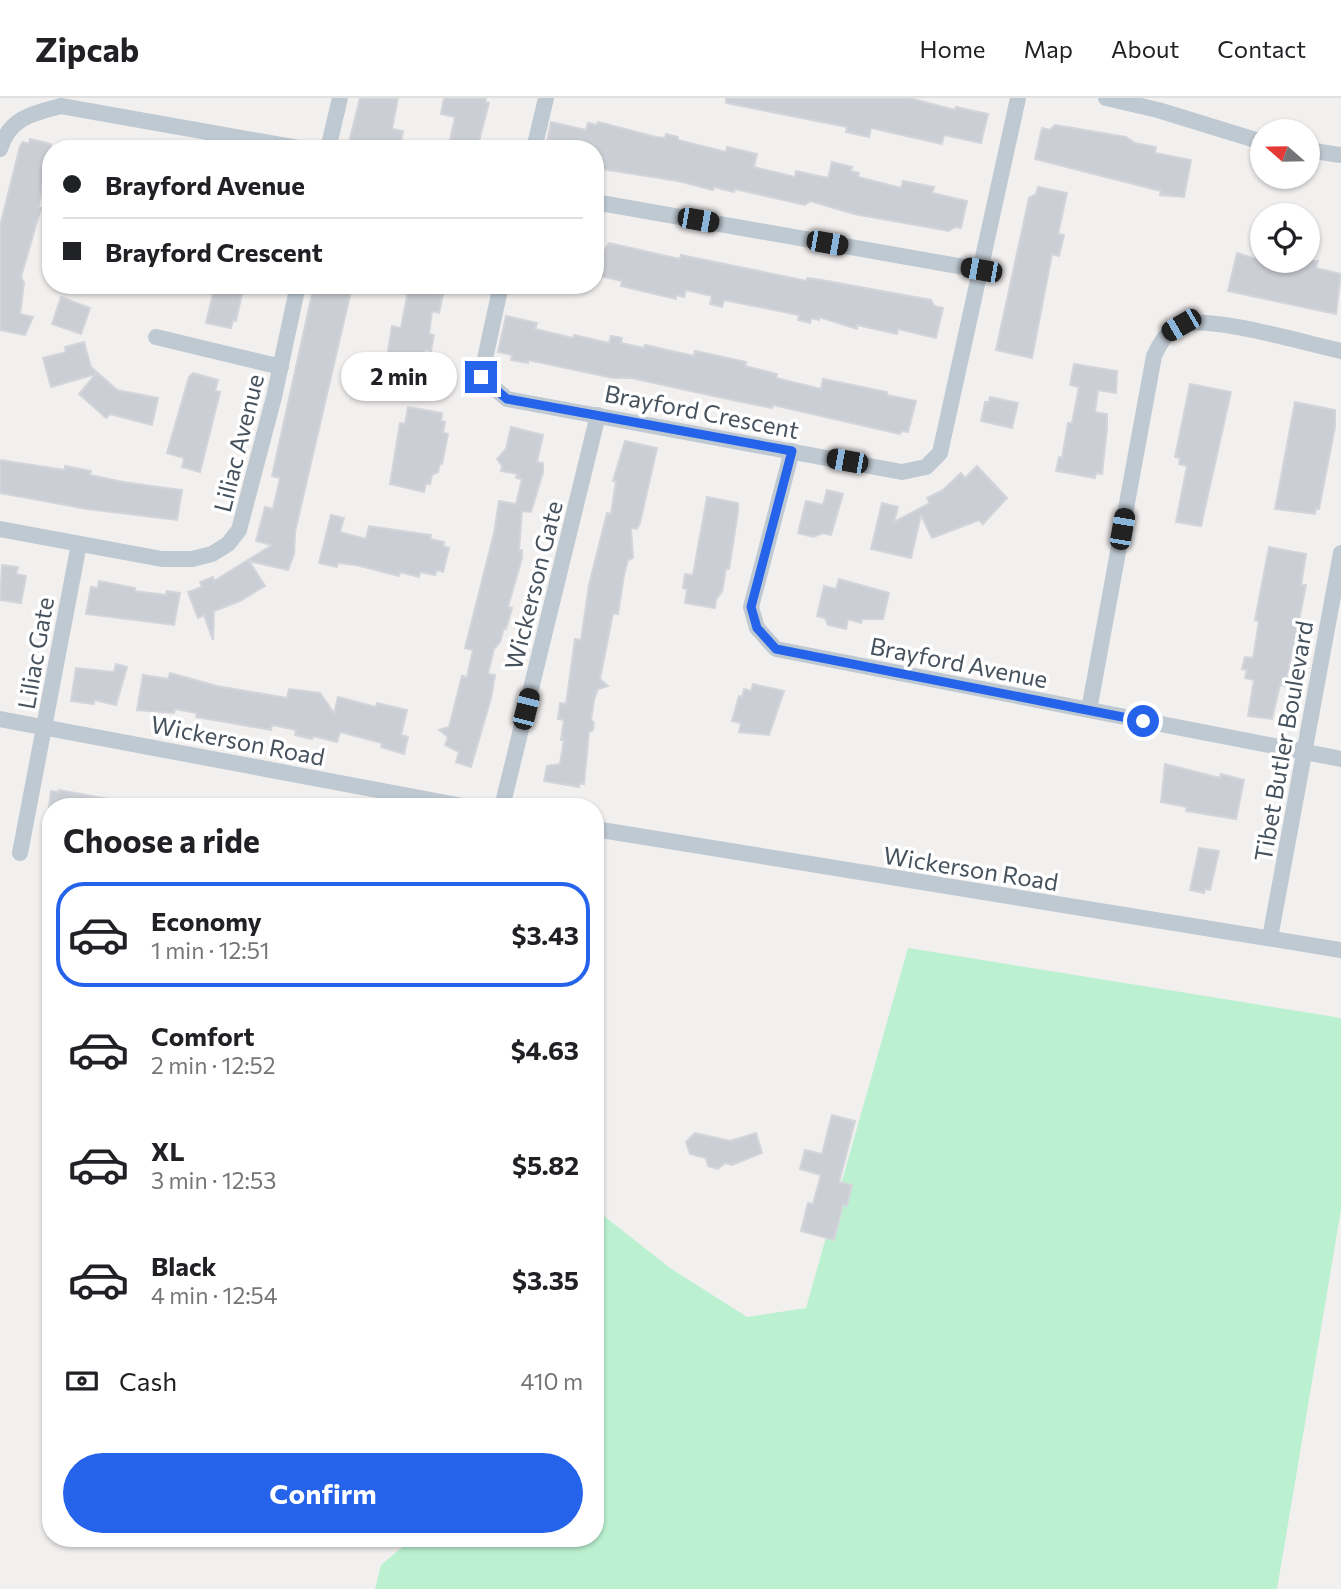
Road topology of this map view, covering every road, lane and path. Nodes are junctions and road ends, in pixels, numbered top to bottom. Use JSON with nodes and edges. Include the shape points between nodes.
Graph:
{"nodes":[{"id":1,"x":340,"y":98,"type":"edge"},
{"id":2,"x":545,"y":98,"type":"edge"},
{"id":3,"x":1017,"y":98,"type":"edge"},
{"id":4,"x":1105,"y":98,"type":"edge"},
{"id":5,"x":1250,"y":138,"type":"edge"},
{"id":6,"x":253,"y":140,"type":"edge"},
{"id":7,"x":330,"y":140,"type":"edge"},
{"id":8,"x":536,"y":140,"type":"edge"},
{"id":9,"x":0,"y":149,"type":"edge"},
{"id":10,"x":1320,"y":152,"type":"edge"},
{"id":11,"x":1341,"y":155,"type":"edge"},
{"id":12,"x":604,"y":204,"type":"edge"},
{"id":13,"x":981,"y":270,"type":"junction"},
{"id":14,"x":296,"y":294,"type":"edge"},
{"id":15,"x":499,"y":294,"type":"edge"},
{"id":16,"x":156,"y":337,"type":"dead end"},
{"id":17,"x":1341,"y":351,"type":"edge"},
{"id":18,"x":281,"y":367,"type":"junction"},
{"id":19,"x":598,"y":415,"type":"junction"},
{"id":20,"x":792,"y":451,"type":"junction"},
{"id":21,"x":0,"y":529,"type":"edge"},
{"id":22,"x":79,"y":544,"type":"junction"},
{"id":23,"x":1341,"y":554,"type":"edge"},
{"id":24,"x":1089,"y":710,"type":"junction"},
{"id":25,"x":0,"y":719,"type":"edge"},
{"id":26,"x":45,"y":727,"type":"junction"},
{"id":27,"x":1305,"y":752,"type":"junction"},
{"id":28,"x":1341,"y":759,"type":"edge"},
{"id":29,"x":420,"y":798,"type":"edge"},
{"id":30,"x":504,"y":798,"type":"edge"},
{"id":31,"x":604,"y":830,"type":"edge"},
{"id":32,"x":20,"y":853,"type":"dead end"},
{"id":33,"x":1270,"y":938,"type":"junction"},
{"id":34,"x":1341,"y":950,"type":"edge"}],
"edges":[{"from":1,"to":7,"type":"street"},
{"from":2,"to":8,"type":"street"},
{"from":3,"to":13,"type":"street","name":"Brayford Crescent"},
{"from":4,"to":5,"type":"street"},
{"from":6,"to":9,"type":"street","via":[[61,106],[30,114],[5,133]]},
{"from":10,"to":11,"type":"street"},
{"from":12,"to":13,"type":"street"},
{"from":13,"to":20,"type":"street","name":"Brayford Crescent","via":[[940,453],[926,467],[902,472]]},
{"from":14,"to":18,"type":"street","name":"Liliac Avenue"},
{"from":15,"to":19,"type":"street","name":"Brayford Crescent","via":[[481,377],[507,399]]},
{"from":16,"to":18,"type":"street"},
{"from":17,"to":24,"type":"street","via":[[1196,321],[1169,332],[1159,343]]},
{"from":18,"to":22,"type":"street","name":"Liliac Avenue","via":[[239,530],[228,544],[212,554],[182,559]]},
{"from":19,"to":20,"type":"street","name":"Brayford Crescent"},
{"from":19,"to":30,"type":"street","name":"Wickerson Gate"},
{"from":20,"to":24,"type":"street","name":"Brayford Avenue","via":[[751,607],[757,628],[776,649]]},
{"from":21,"to":22,"type":"street","name":"Liliac Avenue"},
{"from":22,"to":26,"type":"street","name":"Liliac Gate"},
{"from":23,"to":27,"type":"street","name":"Tibet Butler Boulevard"},
{"from":24,"to":27,"type":"street","name":"Brayford Avenue"},
{"from":25,"to":26,"type":"street","name":"Wickerson Road"},
{"from":26,"to":29,"type":"street","name":"Wickerson Road"},
{"from":26,"to":32,"type":"street","name":"Liliac Gate"},
{"from":27,"to":28,"type":"street","name":"Brayford Avenue"},
{"from":27,"to":33,"type":"street","name":"Tibet Butler Boulevard"},
{"from":31,"to":33,"type":"street","name":"Wickerson Road"},
{"from":33,"to":34,"type":"street","name":"Wickerson Road"}]}
